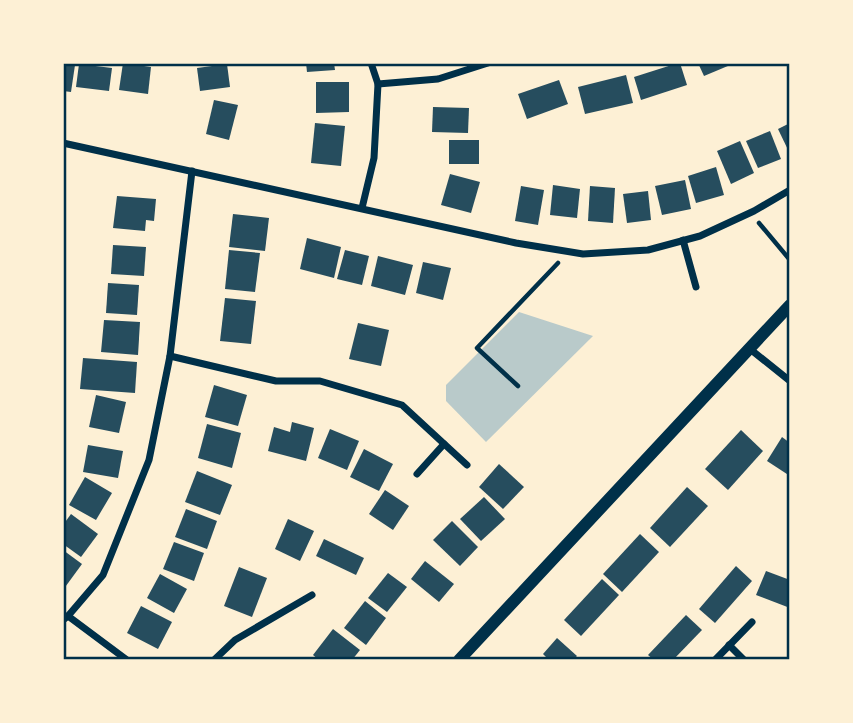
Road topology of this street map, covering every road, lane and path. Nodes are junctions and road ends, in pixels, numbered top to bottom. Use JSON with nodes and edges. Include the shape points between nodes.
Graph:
{"nodes":[{"id":1,"x":371,"y":63,"type":"edge"},
{"id":2,"x":488,"y":63,"type":"edge"},
{"id":3,"x":378,"y":84,"type":"junction"},
{"id":4,"x":63,"y":143,"type":"edge"},
{"id":5,"x":192,"y":171,"type":"junction"},
{"id":6,"x":790,"y":190,"type":"edge"},
{"id":7,"x":362,"y":208,"type":"junction"},
{"id":8,"x":751,"y":213,"type":"junction"},
{"id":9,"x":683,"y":240,"type":"junction"},
{"id":10,"x":569,"y":252,"type":"junction"},
{"id":11,"x":790,"y":260,"type":"edge"},
{"id":12,"x":696,"y":286,"type":"dead end"},
{"id":13,"x":790,"y":305,"type":"edge"},
{"id":14,"x":750,"y":349,"type":"junction"},
{"id":15,"x":170,"y":356,"type":"junction"},
{"id":16,"x":790,"y":381,"type":"edge"},
{"id":17,"x":518,"y":386,"type":"dead end"},
{"id":18,"x":444,"y":444,"type":"junction"},
{"id":19,"x":467,"y":466,"type":"dead end"},
{"id":20,"x":417,"y":474,"type":"dead end"},
{"id":21,"x":312,"y":595,"type":"dead end"},
{"id":22,"x":66,"y":618,"type":"edge"},
{"id":23,"x":752,"y":622,"type":"dead end"},
{"id":24,"x":729,"y":645,"type":"junction"},
{"id":25,"x":127,"y":660,"type":"edge"},
{"id":26,"x":214,"y":660,"type":"edge"},
{"id":27,"x":458,"y":660,"type":"edge"},
{"id":28,"x":715,"y":660,"type":"edge"},
{"id":29,"x":744,"y":660,"type":"edge"}],
"edges":[{"from":1,"to":3,"type":"street"},
{"from":2,"to":3,"type":"street","via":[[438,79]]},
{"from":3,"to":7,"type":"street","via":[[374,158]]},
{"from":4,"to":5,"type":"street"},
{"from":5,"to":7,"type":"street"},
{"from":5,"to":15,"type":"street"},
{"from":6,"to":8,"type":"street"},
{"from":7,"to":10,"type":"street"},
{"from":8,"to":9,"type":"street"},
{"from":8,"to":11,"type":"path"},
{"from":9,"to":10,"type":"street","via":[[648,250]]},
{"from":9,"to":12,"type":"street"},
{"from":10,"to":17,"type":"path","via":[[477,348]]},
{"from":13,"to":14,"type":"street"},
{"from":14,"to":16,"type":"street"},
{"from":14,"to":27,"type":"street"},
{"from":15,"to":18,"type":"street","via":[[276,381],[320,382],[402,405]]},
{"from":15,"to":22,"type":"street","via":[[149,460],[119,538],[103,575]]},
{"from":18,"to":19,"type":"street"},
{"from":18,"to":20,"type":"street"},
{"from":21,"to":26,"type":"street","via":[[235,640]]},
{"from":22,"to":25,"type":"street"},
{"from":23,"to":24,"type":"street"},
{"from":24,"to":28,"type":"street"},
{"from":24,"to":29,"type":"street"}]}
